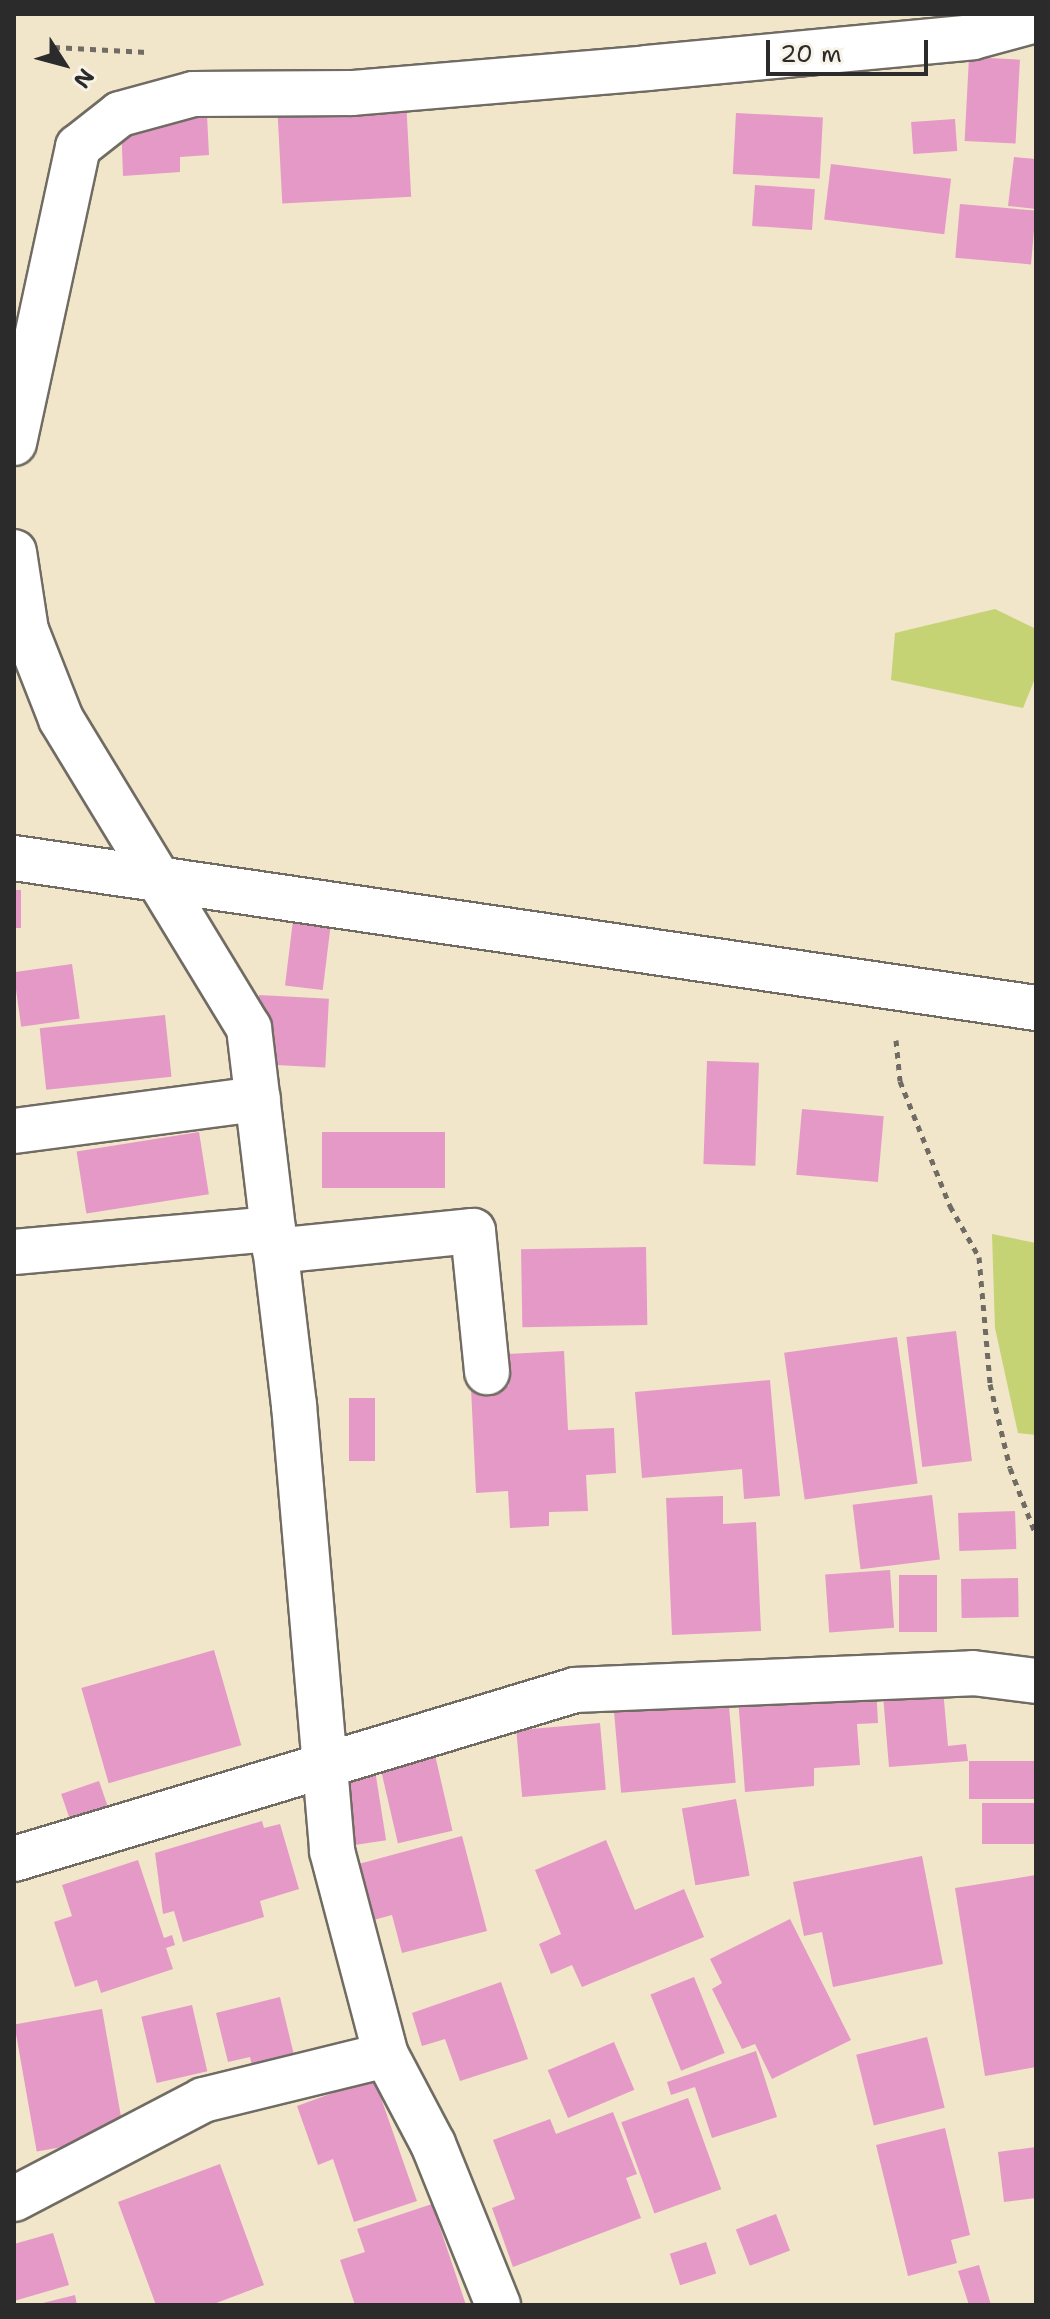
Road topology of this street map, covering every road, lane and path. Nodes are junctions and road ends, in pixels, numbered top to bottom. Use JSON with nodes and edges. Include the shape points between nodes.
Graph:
{"nodes":[{"id":1,"x":1036,"y":20,"type":"edge"},
{"id":2,"x":14,"y":443,"type":"edge"},
{"id":3,"x":14,"y":552,"type":"edge"},
{"id":4,"x":14,"y":858,"type":"edge"},
{"id":5,"x":161,"y":875,"type":"junction"},
{"id":6,"x":891,"y":987,"type":"junction"},
{"id":7,"x":1036,"y":1008,"type":"edge"},
{"id":8,"x":258,"y":1099,"type":"junction"},
{"id":9,"x":14,"y":1131,"type":"edge"},
{"id":10,"x":274,"y":1240,"type":"junction"},
{"id":11,"x":14,"y":1252,"type":"edge"},
{"id":12,"x":487,"y":1372,"type":"dead end"},
{"id":13,"x":1036,"y":1535,"type":"edge"},
{"id":14,"x":1036,"y":1681,"type":"edge"},
{"id":15,"x":326,"y":1764,"type":"junction"},
{"id":16,"x":14,"y":1859,"type":"edge"},
{"id":17,"x":386,"y":2055,"type":"junction"},
{"id":18,"x":14,"y":2199,"type":"edge"},
{"id":19,"x":498,"y":2305,"type":"edge"}],
"edges":[{"from":1,"to":2,"type":"street","via":[[973,37],[631,70],[352,93],[193,94],[120,114],[78,147]]},
{"from":3,"to":5,"type":"street","via":[[26,630],[61,719]]},
{"from":4,"to":5,"type":"street"},
{"from":5,"to":6,"type":"street"},
{"from":5,"to":8,"type":"street","via":[[249,1028]]},
{"from":6,"to":7,"type":"street"},
{"from":6,"to":13,"type":"path","via":[[900,1081],[950,1206],[979,1257],[990,1384],[1010,1468]]},
{"from":8,"to":9,"type":"street"},
{"from":8,"to":10,"type":"street"},
{"from":10,"to":11,"type":"street"},
{"from":10,"to":12,"type":"street","via":[[473,1231]]},
{"from":10,"to":15,"type":"street"},
{"from":14,"to":15,"type":"street","via":[[973,1673],[575,1690]]},
{"from":15,"to":16,"type":"street"},
{"from":15,"to":17,"type":"street","via":[[332,1851]]},
{"from":17,"to":18,"type":"street","via":[[203,2100]]},
{"from":17,"to":19,"type":"street","via":[[433,2144]]}]}
